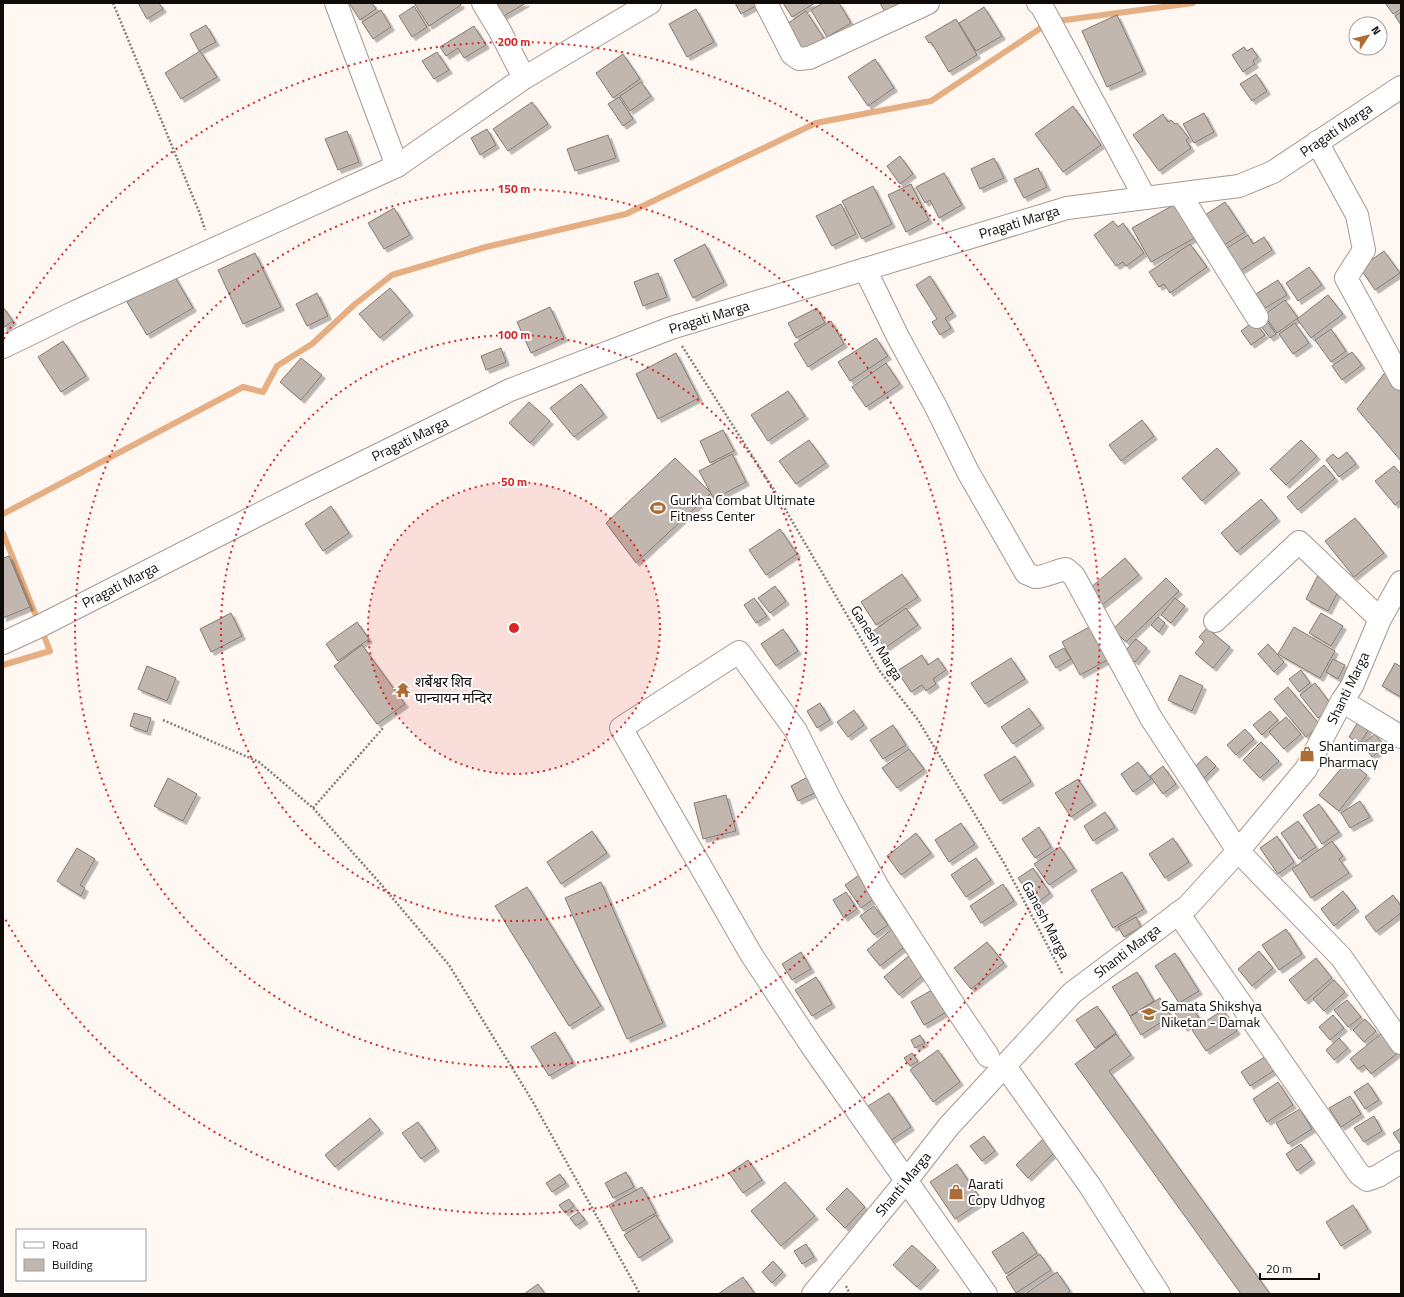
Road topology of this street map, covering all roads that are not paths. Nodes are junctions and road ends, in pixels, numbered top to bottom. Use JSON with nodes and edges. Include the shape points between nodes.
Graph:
{"nodes":[{"id":1,"x":336,"y":3,"type":"edge"},
{"id":2,"x":483,"y":3,"type":"edge"},
{"id":3,"x":650,"y":3,"type":"edge"},
{"id":4,"x":766,"y":3,"type":"edge"},
{"id":5,"x":928,"y":3,"type":"edge"},
{"id":6,"x":1038,"y":3,"type":"edge"},
{"id":7,"x":524,"y":78,"type":"junction"},
{"id":8,"x":1401,"y":86,"type":"edge"},
{"id":9,"x":1317,"y":142,"type":"junction"},
{"id":10,"x":397,"y":166,"type":"junction"},
{"id":11,"x":1180,"y":194,"type":"junction"},
{"id":12,"x":1145,"y":198,"type":"junction"},
{"id":13,"x":865,"y":270,"type":"junction"},
{"id":14,"x":1257,"y":317,"type":"dead end"},
{"id":15,"x":3,"y":347,"type":"edge"},
{"id":16,"x":1401,"y":379,"type":"edge"},
{"id":17,"x":1401,"y":582,"type":"edge"},
{"id":18,"x":1380,"y":619,"type":"junction"},
{"id":19,"x":1215,"y":621,"type":"dead end"},
{"id":20,"x":3,"y":643,"type":"edge"},
{"id":21,"x":1342,"y":701,"type":"junction"},
{"id":22,"x":1401,"y":737,"type":"edge"},
{"id":23,"x":1238,"y":851,"type":"junction"},
{"id":24,"x":1178,"y":913,"type":"junction"},
{"id":25,"x":1401,"y":1043,"type":"edge"},
{"id":26,"x":988,"y":1056,"type":"dead end"},
{"id":27,"x":1007,"y":1069,"type":"dead end"},
{"id":28,"x":1401,"y":1162,"type":"edge"},
{"id":29,"x":906,"y":1181,"type":"junction"},
{"id":30,"x":813,"y":1294,"type":"edge"},
{"id":31,"x":986,"y":1294,"type":"edge"},
{"id":32,"x":1159,"y":1294,"type":"edge"}],
"edges":[{"from":1,"to":10,"type":"street"},
{"from":2,"to":7,"type":"street"},
{"from":3,"to":7,"type":"street"},
{"from":4,"to":5,"type":"street","via":[[792,54],[799,59],[809,58]]},
{"from":6,"to":12,"type":"street"},
{"from":7,"to":10,"type":"street"},
{"from":8,"to":9,"type":"street","name":"Pragati Marga"},
{"from":9,"to":11,"type":"street","name":"Pragati Marga","via":[[1273,172],[1239,186]]},
{"from":9,"to":16,"type":"street","via":[[1357,215],[1364,250],[1346,278]]},
{"from":10,"to":15,"type":"street"},
{"from":11,"to":12,"type":"street","name":"Pragati Marga"},
{"from":11,"to":14,"type":"street"},
{"from":12,"to":13,"type":"street","name":"Pragati Marga","via":[[1067,208]]},
{"from":13,"to":20,"type":"street","name":"Pragati Marga","via":[[671,328],[510,390]]},
{"from":13,"to":23,"type":"street","via":[[968,472],[1026,573],[1035,577],[1066,569],[1074,576],[1151,718]]},
{"from":17,"to":18,"type":"street","name":"Shanti Marga"},
{"from":18,"to":19,"type":"street","via":[[1299,542]]},
{"from":18,"to":21,"type":"street","name":"Shanti Marga","via":[[1352,686]]},
{"from":21,"to":22,"type":"street"},
{"from":21,"to":23,"type":"street","name":"Shanti Marga","via":[[1306,769]]},
{"from":23,"to":24,"type":"street","name":"Shanti Marga","via":[[1188,906]]},
{"from":23,"to":25,"type":"street","via":[[1341,957]]},
{"from":24,"to":28,"type":"street","via":[[1359,1174],[1367,1180]]},
{"from":24,"to":29,"type":"street","name":"Shanti Marga","via":[[1072,992],[949,1126]]},
{"from":26,"to":29,"type":"street","via":[[879,889],[796,731],[739,652],[621,728],[750,954]]},
{"from":27,"to":32,"type":"street","via":[[1090,1186]]},
{"from":29,"to":30,"type":"street","name":"Shanti Marga"},
{"from":29,"to":31,"type":"street"}]}
